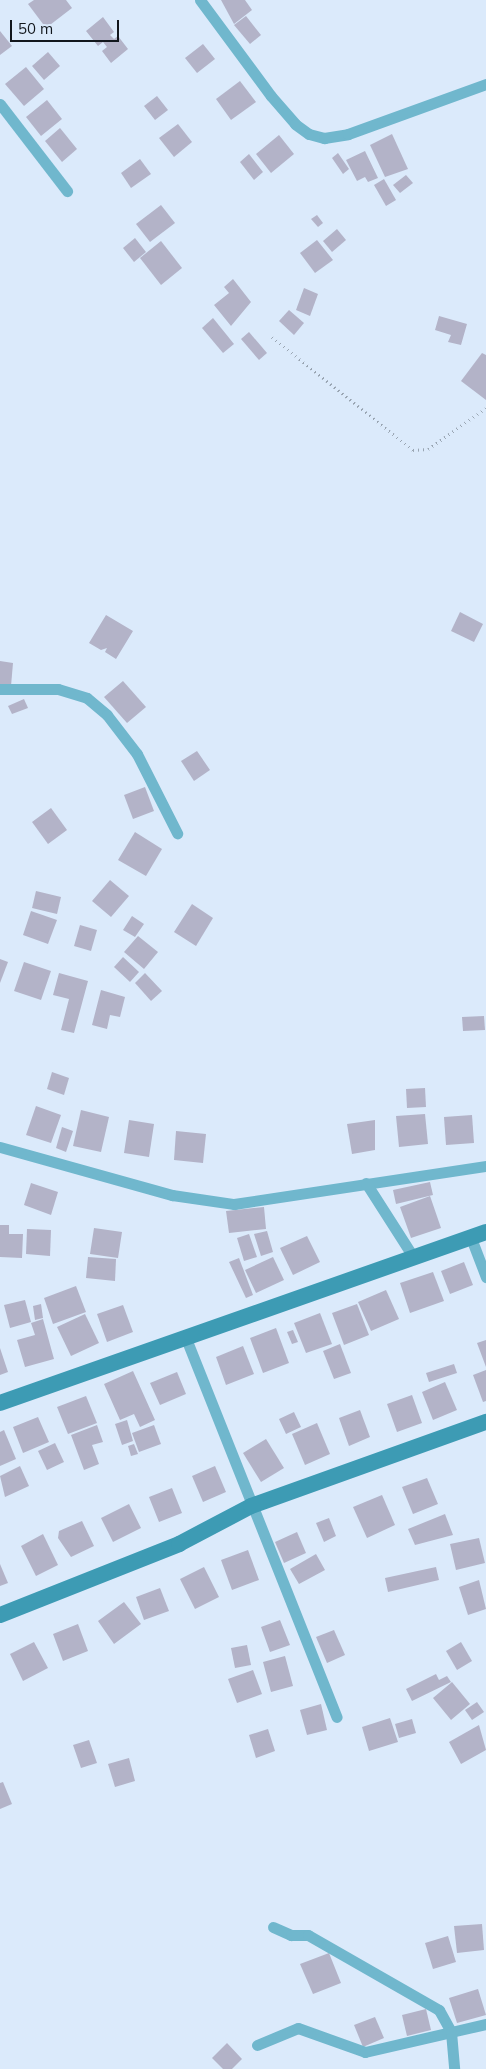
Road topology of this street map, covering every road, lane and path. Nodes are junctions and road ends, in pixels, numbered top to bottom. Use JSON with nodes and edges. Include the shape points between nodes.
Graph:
{"nodes":[{"id":1,"x":200,"y":0,"type":"edge"},
{"id":2,"x":486,"y":84,"type":"edge"},
{"id":3,"x":0,"y":104,"type":"edge"},
{"id":4,"x":68,"y":191,"type":"dead end"},
{"id":5,"x":272,"y":337,"type":"dead end"},
{"id":6,"x":486,"y":408,"type":"edge"},
{"id":7,"x":0,"y":689,"type":"edge"},
{"id":8,"x":177,"y":833,"type":"dead end"},
{"id":9,"x":0,"y":1147,"type":"edge"},
{"id":10,"x":486,"y":1166,"type":"edge"},
{"id":11,"x":366,"y":1183,"type":"junction"},
{"id":12,"x":479,"y":1235,"type":"edge"},
{"id":13,"x":414,"y":1258,"type":"junction"},
{"id":14,"x":486,"y":1277,"type":"edge"},
{"id":15,"x":186,"y":1336,"type":"junction"},
{"id":16,"x":0,"y":1403,"type":"edge"},
{"id":17,"x":486,"y":1422,"type":"edge"},
{"id":18,"x":251,"y":1506,"type":"junction"},
{"id":19,"x":0,"y":1615,"type":"edge"},
{"id":20,"x":336,"y":1717,"type":"dead end"},
{"id":21,"x":273,"y":1926,"type":"dead end"},
{"id":22,"x":486,"y":2024,"type":"edge"},
{"id":23,"x":451,"y":2032,"type":"junction"},
{"id":24,"x":257,"y":2045,"type":"dead end"},
{"id":25,"x":454,"y":2069,"type":"edge"}],
"edges":[{"from":1,"to":2,"type":"street","via":[[271,96],[295,124],[309,134],[324,138],[348,134]]},
{"from":3,"to":4,"type":"street"},
{"from":5,"to":6,"type":"path","via":[[413,450],[428,449]]},
{"from":7,"to":8,"type":"street","via":[[58,690],[87,698],[107,714],[137,754]]},
{"from":9,"to":11,"type":"street","via":[[172,1195],[234,1204]]},
{"from":10,"to":11,"type":"street"},
{"from":11,"to":13,"type":"street"},
{"from":12,"to":13,"type":"street"},
{"from":12,"to":14,"type":"street"},
{"from":13,"to":15,"type":"street"},
{"from":15,"to":16,"type":"street"},
{"from":15,"to":18,"type":"street"},
{"from":17,"to":18,"type":"street"},
{"from":18,"to":19,"type":"street","via":[[179,1544]]},
{"from":18,"to":20,"type":"street"},
{"from":21,"to":23,"type":"street","via":[[291,1935],[308,1935],[439,2010]]},
{"from":22,"to":23,"type":"street"},
{"from":23,"to":24,"type":"street","via":[[365,2052],[298,2028]]},
{"from":23,"to":25,"type":"street"}]}
